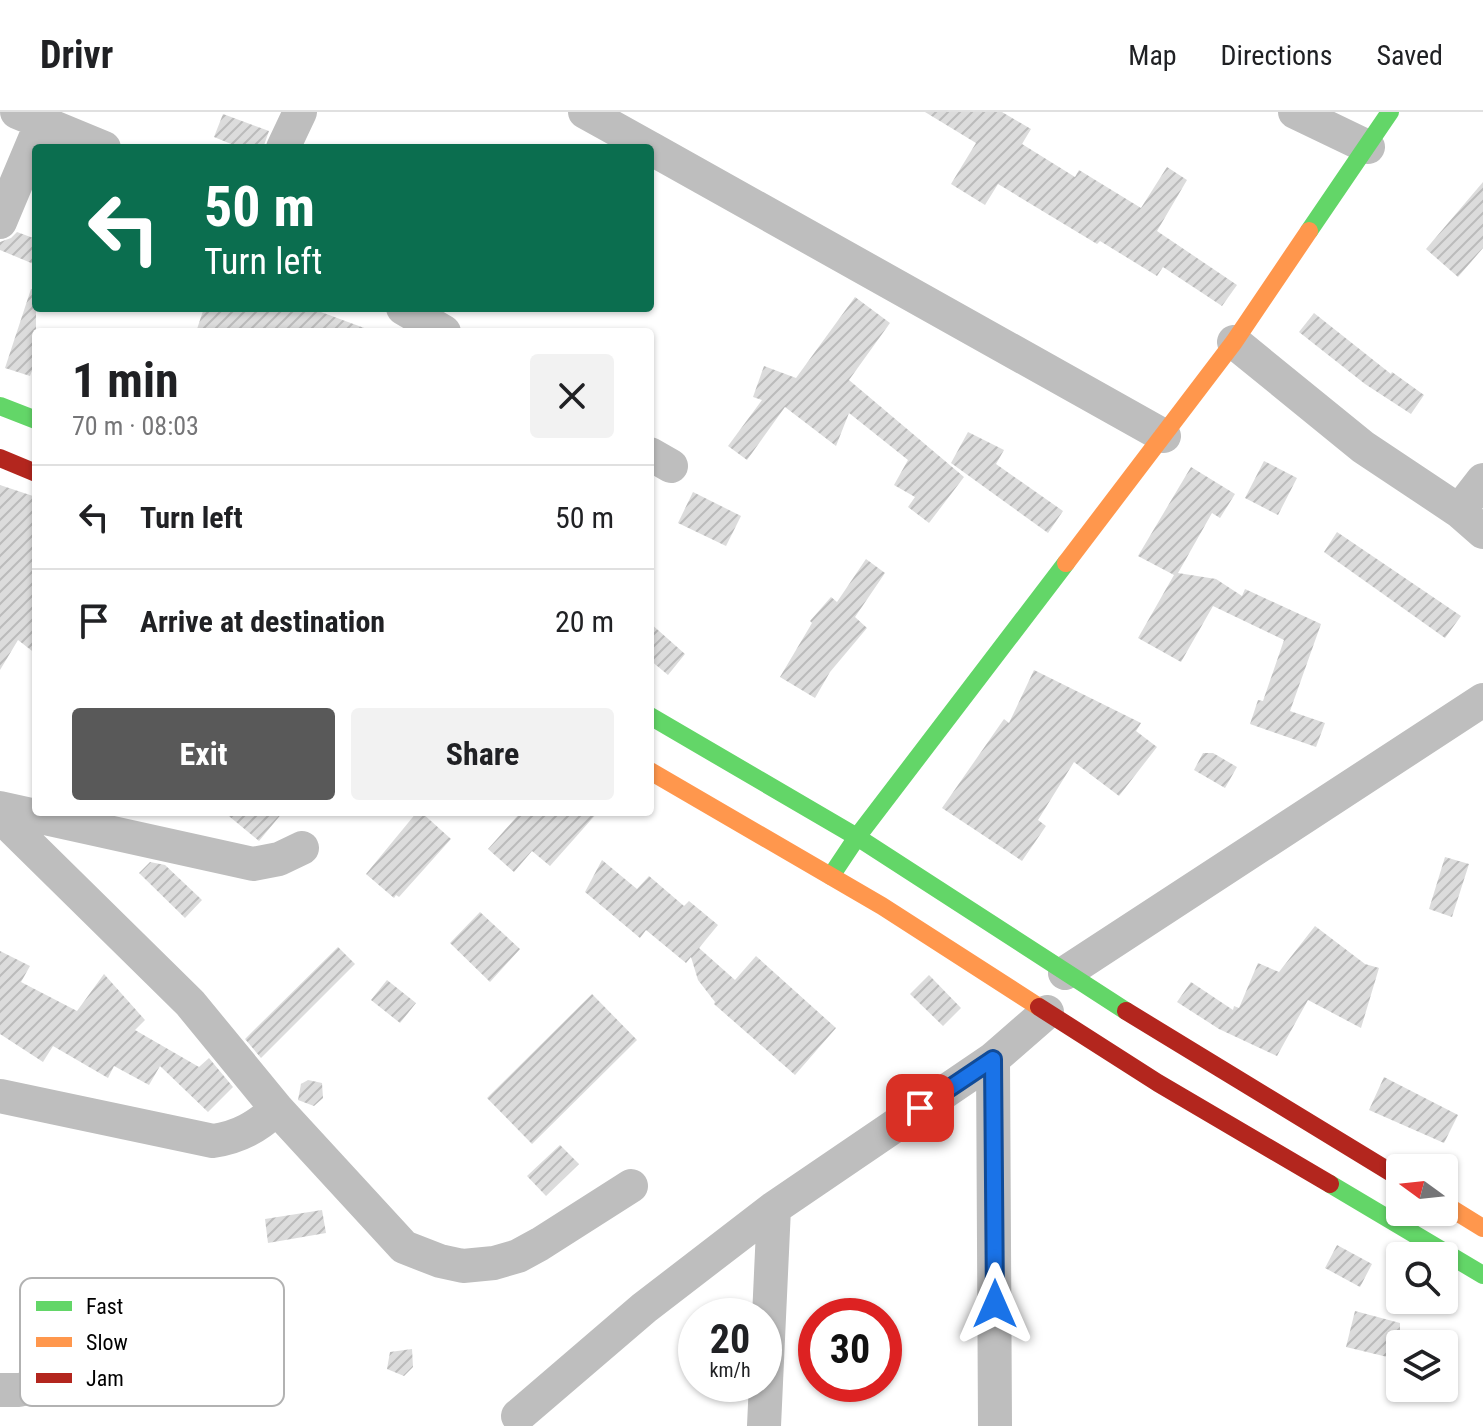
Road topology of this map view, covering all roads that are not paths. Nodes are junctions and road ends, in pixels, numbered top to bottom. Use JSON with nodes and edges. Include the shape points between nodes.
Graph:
{"nodes":[{"id":1,"x":300,"y":112,"type":"edge"},
{"id":2,"x":585,"y":112,"type":"edge"},
{"id":3,"x":1295,"y":112,"type":"edge"},
{"id":4,"x":1390,"y":112,"type":"edge"},
{"id":5,"x":29,"y":117,"type":"edge"},
{"id":6,"x":94,"y":144,"type":"edge"},
{"id":7,"x":285,"y":144,"type":"edge"},
{"id":8,"x":643,"y":144,"type":"edge"},
{"id":9,"x":1368,"y":147,"type":"junction"},
{"id":10,"x":654,"y":150,"type":"edge"},
{"id":11,"x":0,"y":222,"type":"edge"},
{"id":12,"x":410,"y":312,"type":"edge"},
{"id":13,"x":437,"y":328,"type":"edge"},
{"id":14,"x":1234,"y":342,"type":"junction"},
{"id":15,"x":0,"y":406,"type":"edge"},
{"id":16,"x":32,"y":418,"type":"edge"},
{"id":17,"x":1164,"y":436,"type":"junction"},
{"id":18,"x":0,"y":458,"type":"edge"},
{"id":19,"x":32,"y":471,"type":"edge"},
{"id":20,"x":1483,"y":480,"type":"edge"},
{"id":21,"x":1471,"y":521,"type":"edge"},
{"id":22,"x":1483,"y":700,"type":"edge"},
{"id":23,"x":654,"y":718,"type":"edge"},
{"id":24,"x":654,"y":773,"type":"edge"},
{"id":25,"x":0,"y":808,"type":"edge"},
{"id":26,"x":32,"y":815,"type":"edge"},
{"id":27,"x":0,"y":816,"type":"edge"},
{"id":28,"x":36,"y":816,"type":"edge"},
{"id":29,"x":857,"y":837,"type":"junction"},
{"id":30,"x":302,"y":848,"type":"dead end"},
{"id":31,"x":831,"y":876,"type":"junction"},
{"id":32,"x":1065,"y":973,"type":"junction"},
{"id":33,"x":1047,"y":1012,"type":"junction"},
{"id":34,"x":993,"y":1059,"type":"junction"},
{"id":35,"x":0,"y":1096,"type":"edge"},
{"id":36,"x":277,"y":1109,"type":"junction"},
{"id":37,"x":1386,"y":1169,"type":"edge"},
{"id":38,"x":631,"y":1186,"type":"dead end"},
{"id":39,"x":774,"y":1208,"type":"junction"},
{"id":40,"x":1458,"y":1213,"type":"edge"},
{"id":41,"x":1483,"y":1228,"type":"edge"},
{"id":42,"x":1483,"y":1275,"type":"edge"},
{"id":43,"x":0,"y":1390,"type":"edge"},
{"id":44,"x":20,"y":1390,"type":"edge"},
{"id":45,"x":518,"y":1416,"type":"dead end"},
{"id":46,"x":764,"y":1426,"type":"edge"},
{"id":47,"x":995,"y":1426,"type":"edge"}],
"edges":[{"from":1,"to":7,"type":"street"},
{"from":2,"to":8,"type":"street"},
{"from":3,"to":9,"type":"street"},
{"from":4,"to":9,"type":"main road"},
{"from":5,"to":6,"type":"street"},
{"from":5,"to":11,"type":"street"},
{"from":9,"to":14,"type":"main road"},
{"from":10,"to":17,"type":"street"},
{"from":12,"to":13,"type":"street"},
{"from":14,"to":17,"type":"main road"},
{"from":14,"to":21,"type":"street","via":[[1363,447]]},
{"from":15,"to":16,"type":"main road"},
{"from":17,"to":29,"type":"main road"},
{"from":18,"to":19,"type":"main road"},
{"from":20,"to":21,"type":"street"},
{"from":22,"to":32,"type":"street"},
{"from":23,"to":29,"type":"main road"},
{"from":24,"to":31,"type":"main road"},
{"from":25,"to":26,"type":"street"},
{"from":27,"to":36,"type":"street","via":[[190,1003]]},
{"from":28,"to":30,"type":"street","via":[[253,864]]},
{"from":29,"to":31,"type":"main road"},
{"from":29,"to":32,"type":"main road"},
{"from":31,"to":33,"type":"main road"},
{"from":32,"to":37,"type":"main road"},
{"from":33,"to":34,"type":"street"},
{"from":33,"to":42,"type":"main road"},
{"from":34,"to":39,"type":"street"},
{"from":34,"to":47,"type":"street"},
{"from":35,"to":36,"type":"street","via":[[213,1141],[236,1138]]},
{"from":36,"to":38,"type":"street","via":[[404,1247],[440,1261],[463,1266],[518,1256]]},
{"from":39,"to":45,"type":"street","via":[[644,1308]]},
{"from":39,"to":46,"type":"street"},
{"from":40,"to":41,"type":"main road"},
{"from":43,"to":44,"type":"street"}]}
